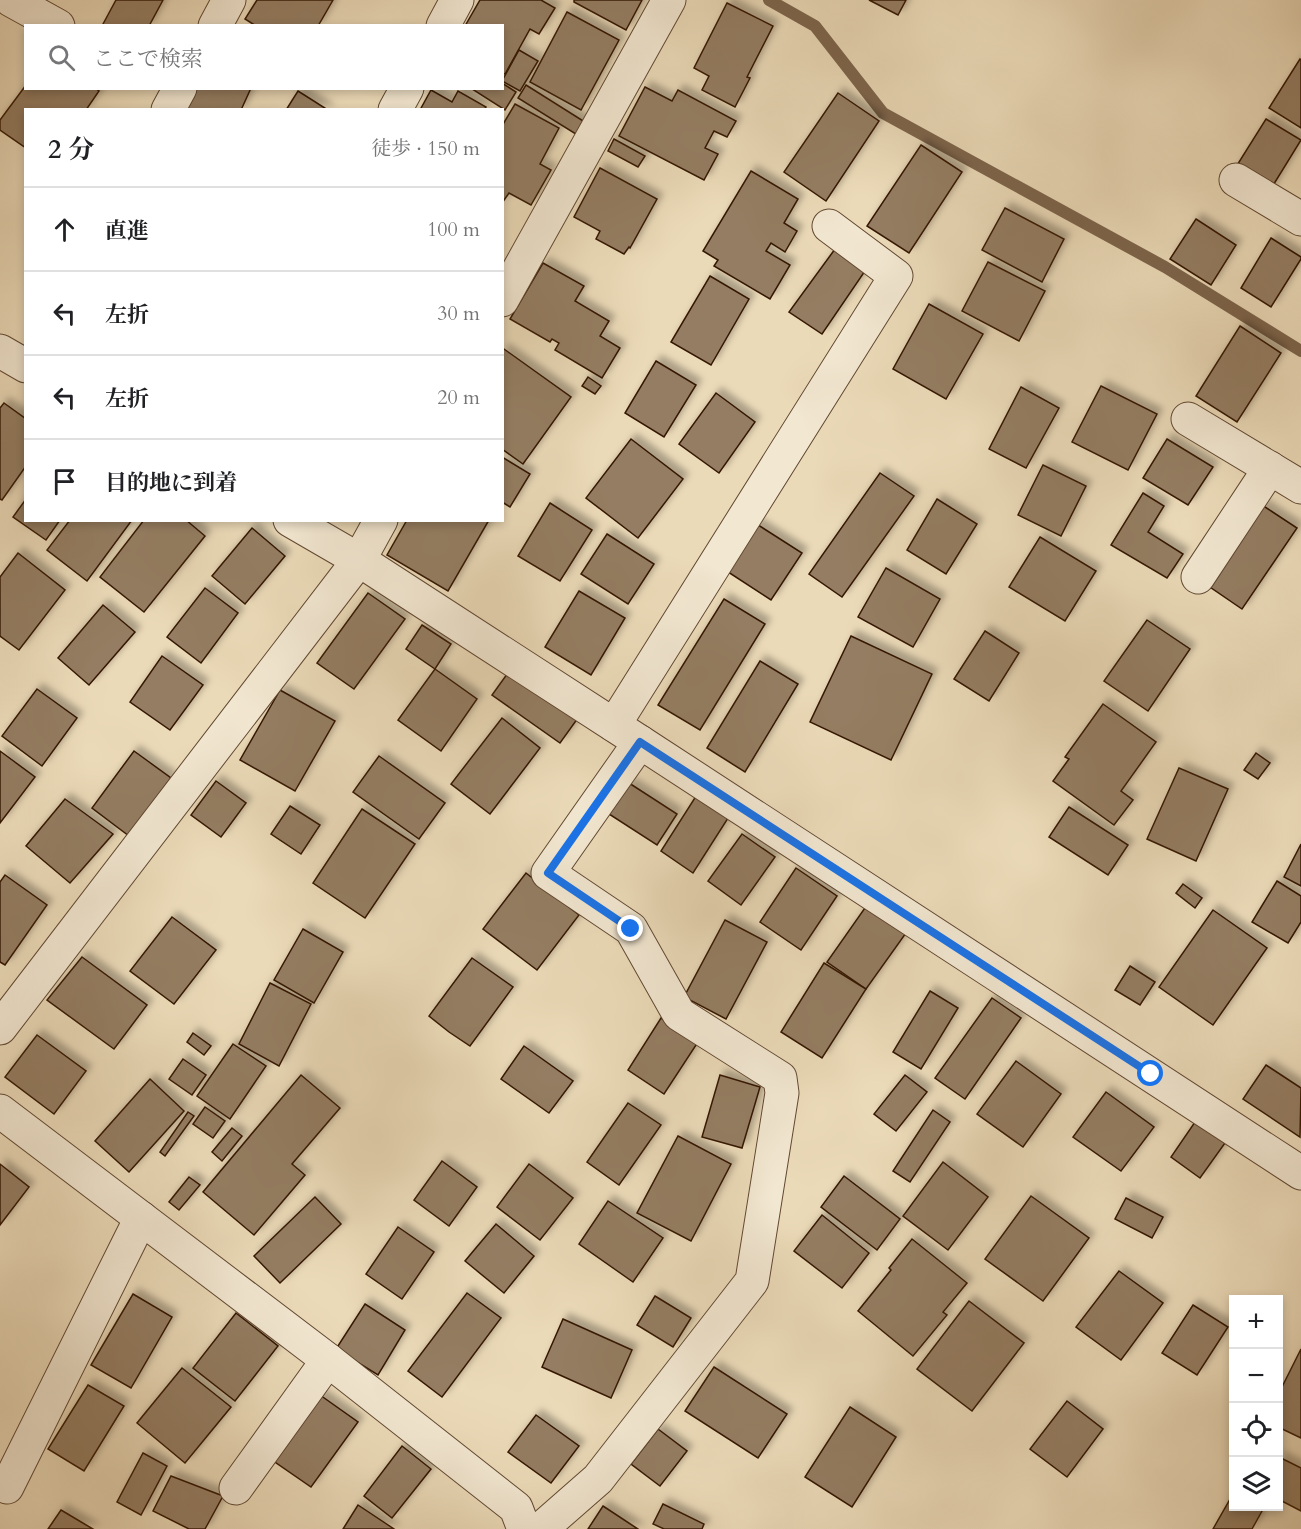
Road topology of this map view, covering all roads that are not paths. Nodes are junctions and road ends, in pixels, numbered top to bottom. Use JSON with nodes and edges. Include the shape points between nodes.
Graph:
{"nodes":[{"id":1,"x":11,"y":0,"type":"edge"},
{"id":2,"x":229,"y":0,"type":"edge"},
{"id":3,"x":458,"y":0,"type":"edge"},
{"id":4,"x":669,"y":0,"type":"edge"},
{"id":5,"x":54,"y":24,"type":"edge"},
{"id":6,"x":216,"y":24,"type":"edge"},
{"id":7,"x":444,"y":24,"type":"edge"},
{"id":8,"x":406,"y":90,"type":"edge"},
{"id":9,"x":396,"y":108,"type":"edge"},
{"id":10,"x":1236,"y":180,"type":"dead end"},
{"id":11,"x":1301,"y":219,"type":"edge"},
{"id":12,"x":829,"y":226,"type":"dead end"},
{"id":13,"x":504,"y":296,"type":"edge"},
{"id":14,"x":1188,"y":419,"type":"dead end"},
{"id":15,"x":1270,"y":468,"type":"junction"},
{"id":16,"x":1301,"y":487,"type":"edge"},
{"id":17,"x":293,"y":522,"type":"edge"},
{"id":18,"x":380,"y":522,"type":"edge"},
{"id":19,"x":359,"y":560,"type":"junction"},
{"id":20,"x":1198,"y":577,"type":"dead end"},
{"id":21,"x":627,"y":733,"type":"junction"},
{"id":22,"x":0,"y":1028,"type":"edge"},
{"id":23,"x":0,"y":1111,"type":"edge"},
{"id":24,"x":1301,"y":1173,"type":"edge"},
{"id":25,"x":141,"y":1218,"type":"junction"},
{"id":26,"x":328,"y":1360,"type":"junction"},
{"id":27,"x":7,"y":1487,"type":"dead end"},
{"id":28,"x":236,"y":1488,"type":"dead end"},
{"id":29,"x":524,"y":1529,"type":"edge"},
{"id":30,"x":541,"y":1529,"type":"edge"}],
"edges":[{"from":1,"to":5,"type":"street"},
{"from":2,"to":6,"type":"street"},
{"from":3,"to":7,"type":"street"},
{"from":4,"to":13,"type":"street"},
{"from":8,"to":9,"type":"street"},
{"from":10,"to":11,"type":"street"},
{"from":12,"to":21,"type":"street","via":[[896,276]]},
{"from":14,"to":15,"type":"street"},
{"from":15,"to":16,"type":"street"},
{"from":15,"to":20,"type":"street"},
{"from":17,"to":19,"type":"street"},
{"from":18,"to":19,"type":"street"},
{"from":19,"to":21,"type":"street"},
{"from":19,"to":22,"type":"street"},
{"from":21,"to":24,"type":"street"},
{"from":21,"to":30,"type":"street","via":[[548,873],[631,929],[679,1014],[780,1078],[782,1093],[752,1281],[598,1479]]},
{"from":23,"to":25,"type":"street"},
{"from":25,"to":26,"type":"street"},
{"from":25,"to":27,"type":"street"},
{"from":26,"to":28,"type":"street"},
{"from":26,"to":29,"type":"street","via":[[516,1508]]}]}
